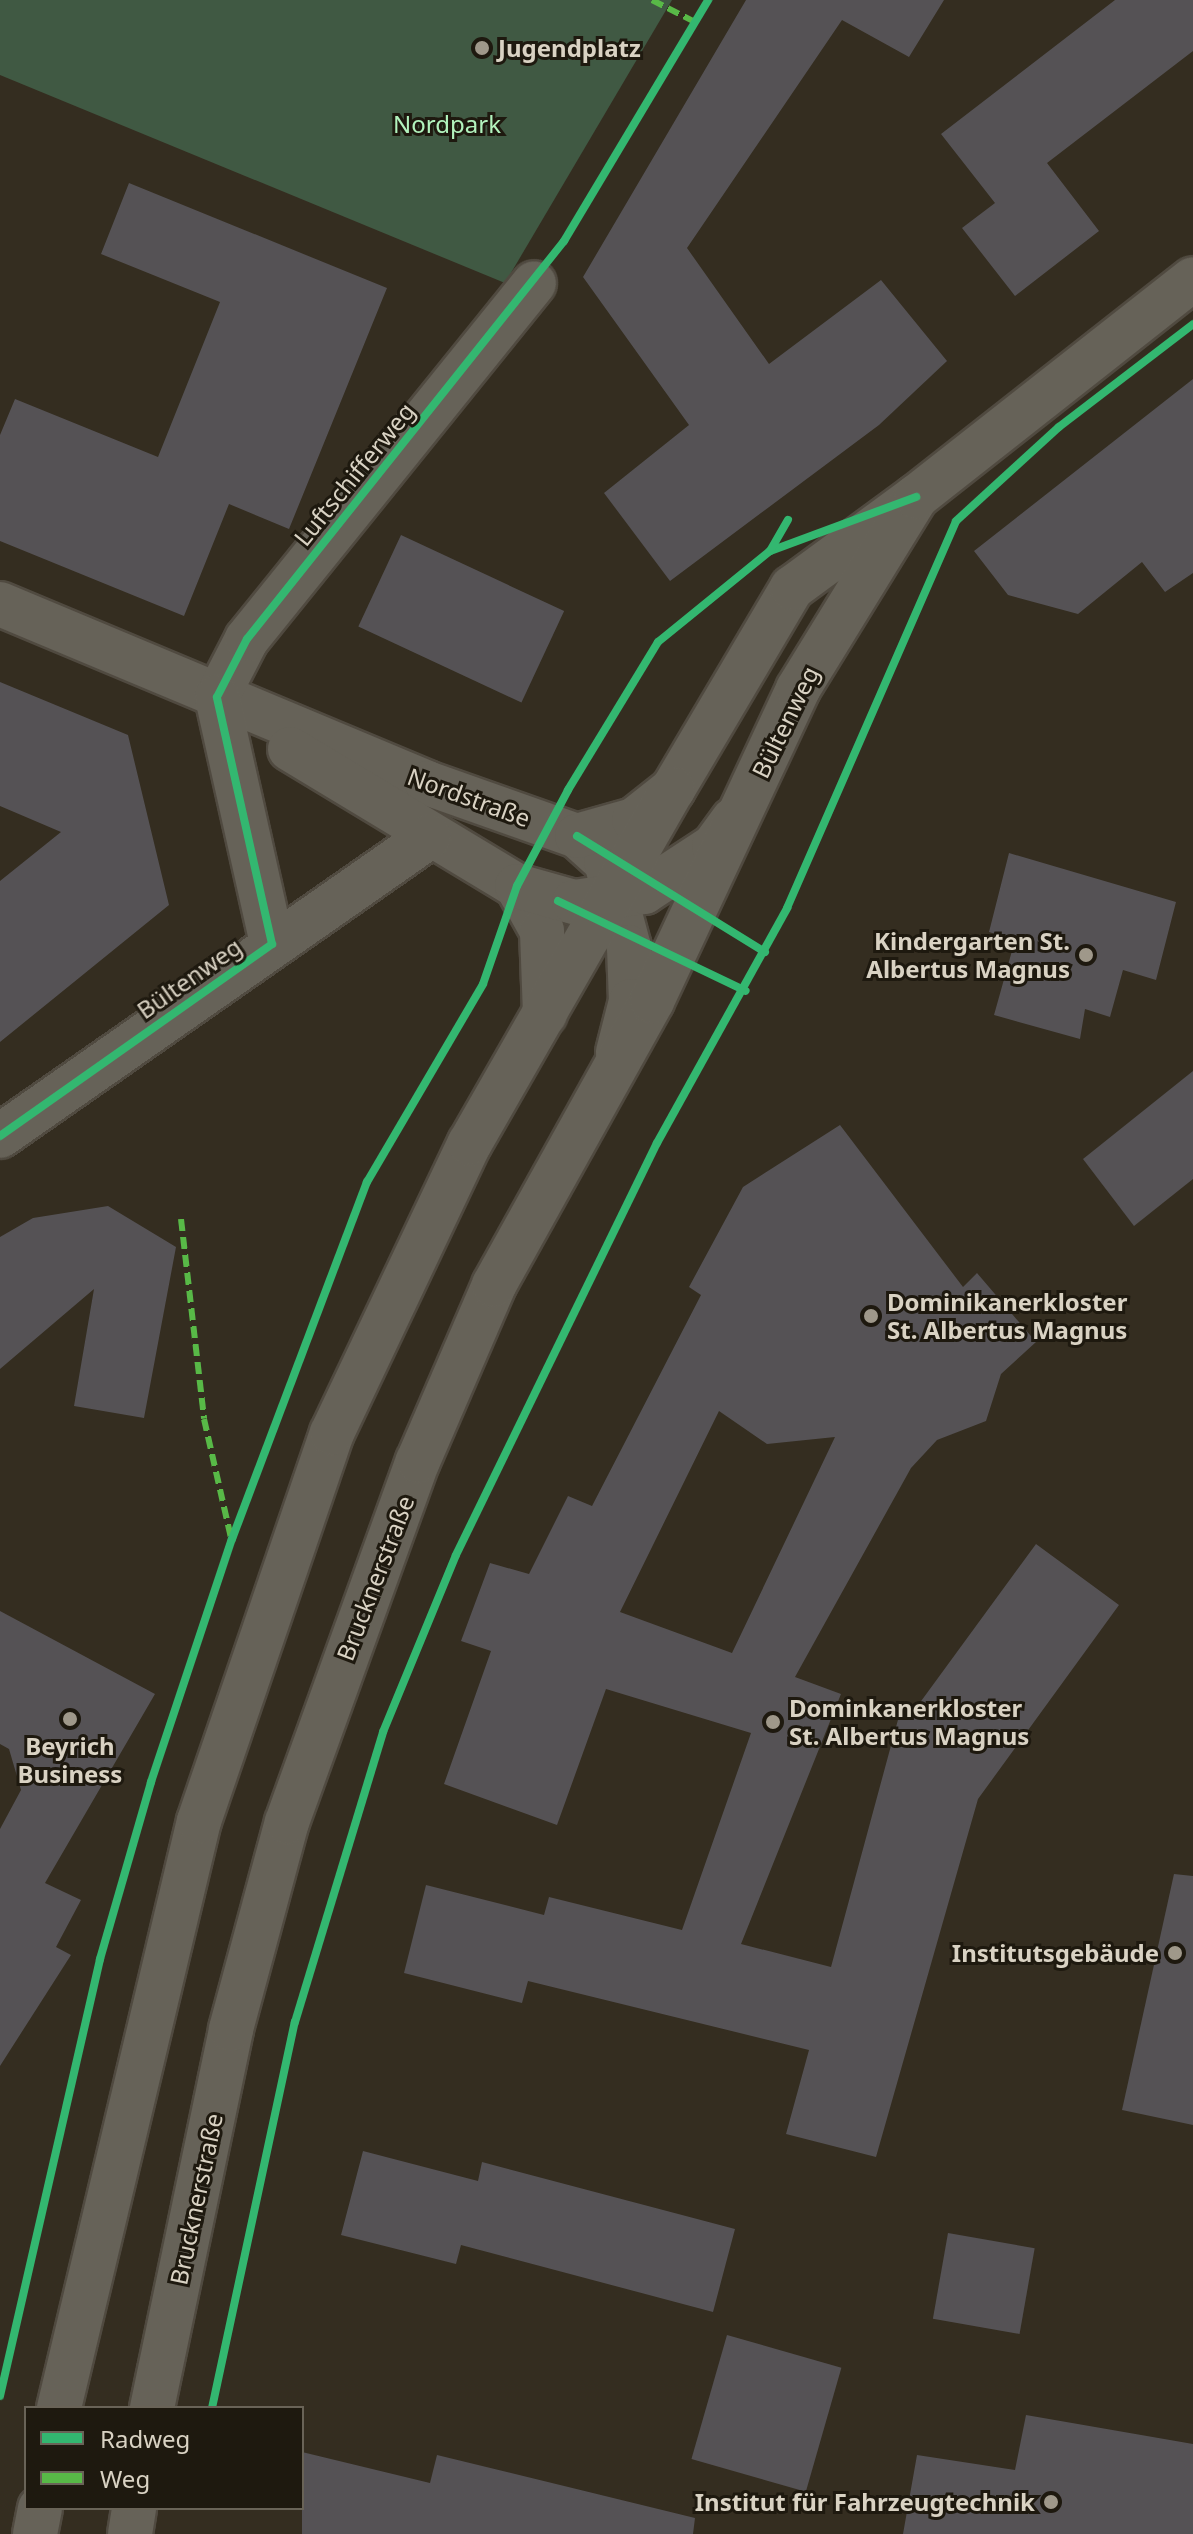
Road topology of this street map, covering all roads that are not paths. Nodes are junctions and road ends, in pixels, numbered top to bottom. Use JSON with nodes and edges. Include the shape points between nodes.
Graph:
{"nodes":[{"id":1,"x":1193,"y":279,"type":"edge"},
{"id":2,"x":534,"y":283,"type":"dead end"},
{"id":3,"x":916,"y":497,"type":"junction"},
{"id":4,"x":0,"y":604,"type":"edge"},
{"id":5,"x":217,"y":697,"type":"junction"},
{"id":6,"x":673,"y":789,"type":"junction"},
{"id":7,"x":746,"y":802,"type":"junction"},
{"id":8,"x":577,"y":836,"type":"junction"},
{"id":9,"x":429,"y":837,"type":"junction"},
{"id":10,"x":517,"y":886,"type":"junction"},
{"id":11,"x":613,"y":897,"type":"junction"},
{"id":12,"x":272,"y":944,"type":"junction"},
{"id":13,"x":545,"y":1014,"type":"junction"},
{"id":14,"x":613,"y":1070,"type":"junction"},
{"id":15,"x":0,"y":1136,"type":"edge"},
{"id":16,"x":59,"y":2406,"type":"edge"},
{"id":17,"x":152,"y":2406,"type":"edge"},
{"id":18,"x":40,"y":2510,"type":"edge"},
{"id":19,"x":134,"y":2510,"type":"edge"},
{"id":20,"x":35,"y":2534,"type":"edge"},
{"id":21,"x":130,"y":2534,"type":"edge"}],
"edges":[{"from":1,"to":3,"type":"main road","name":"Bültenweg"},
{"from":2,"to":5,"type":"main road","name":"Luftschifferweg","via":[[247,639]]},
{"from":3,"to":6,"type":"main road","name":"Bültenweg","via":[[792,588]]},
{"from":3,"to":7,"type":"main road","name":"Bültenweg","via":[[798,689]]},
{"from":4,"to":5,"type":"main road","name":"Nordstraße"},
{"from":5,"to":8,"type":"main road","name":"Nordstraße"},
{"from":5,"to":9,"type":"main road","name":"Nordstraße"},
{"from":5,"to":12,"type":"main road","name":"Bültenweg"},
{"from":6,"to":8,"type":"main road","name":"Bültenweg","via":[[634,820]]},
{"from":6,"to":11,"type":"main road","name":"Bültenweg"},
{"from":7,"to":11,"type":"main road","name":"Bültenweg","via":[[714,846],[676,877]]},
{"from":7,"to":14,"type":"main road","name":"Brucknerstraße"},
{"from":8,"to":11,"type":"main road","name":"Nordstraße","via":[[606,862]]},
{"from":9,"to":10,"type":"main road","name":"Nordstraße"},
{"from":9,"to":12,"type":"main road","name":"Bültenweg"},
{"from":10,"to":11,"type":"main road","name":"Bültenweg","via":[[558,901]]},
{"from":10,"to":13,"type":"main road","via":[[542,931]]},
{"from":11,"to":13,"type":"main road"},
{"from":11,"to":14,"type":"main road","name":"Nordstraße","via":[[631,1001]]},
{"from":12,"to":15,"type":"main road","name":"Bültenweg"},
{"from":13,"to":16,"type":"main road","via":[[456,1168],[359,1364],[277,1580],[165,1949]]},
{"from":14,"to":17,"type":"main road","name":"Brucknerstraße","via":[[488,1299],[418,1461],[292,1808],[235,2015]]},
{"from":18,"to":20,"type":"main road"},
{"from":19,"to":21,"type":"main road"}]}
